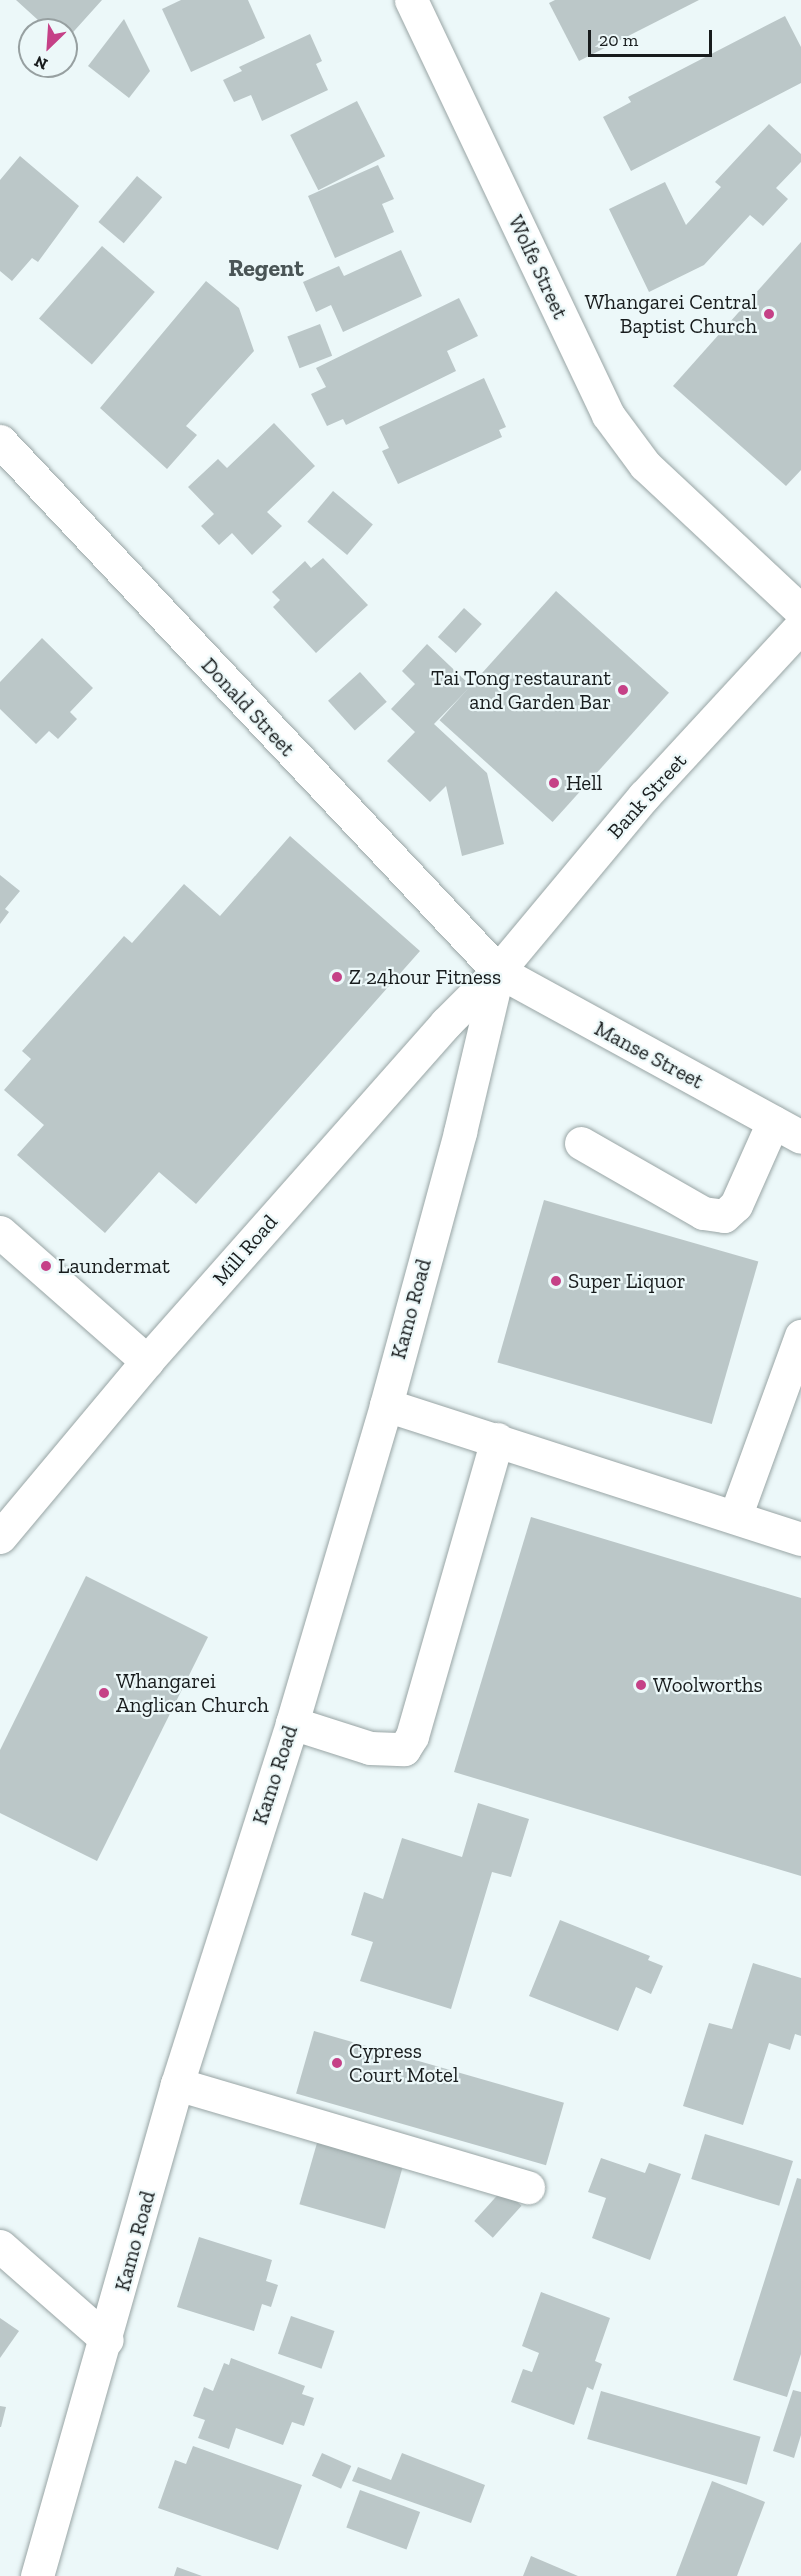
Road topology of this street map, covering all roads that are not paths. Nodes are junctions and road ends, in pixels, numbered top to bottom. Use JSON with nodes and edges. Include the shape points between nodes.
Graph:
{"nodes":[{"id":1,"x":411,"y":0,"type":"edge"},
{"id":2,"x":0,"y":441,"type":"edge"},
{"id":3,"x":801,"y":611,"type":"edge"},
{"id":4,"x":801,"y":626,"type":"edge"},
{"id":5,"x":498,"y":971,"type":"junction"},
{"id":6,"x":772,"y":1122,"type":"junction"},
{"id":7,"x":801,"y":1137,"type":"edge"},
{"id":8,"x":581,"y":1143,"type":"dead end"},
{"id":9,"x":0,"y":1232,"type":"edge"},
{"id":10,"x":801,"y":1336,"type":"edge"},
{"id":11,"x":147,"y":1361,"type":"junction"},
{"id":12,"x":386,"y":1405,"type":"junction"},
{"id":13,"x":497,"y":1438,"type":"junction"},
{"id":14,"x":735,"y":1516,"type":"junction"},
{"id":15,"x":0,"y":1537,"type":"edge"},
{"id":16,"x":801,"y":1539,"type":"edge"},
{"id":17,"x":292,"y":1723,"type":"junction"},
{"id":18,"x":177,"y":2084,"type":"junction"},
{"id":19,"x":528,"y":2187,"type":"dead end"},
{"id":20,"x":0,"y":2246,"type":"edge"},
{"id":21,"x":107,"y":2340,"type":"junction"},
{"id":22,"x":37,"y":2576,"type":"edge"}],
"edges":[{"from":1,"to":3,"type":"main road","name":"Wolfe Street","via":[[608,415],[645,465]]},
{"from":2,"to":5,"type":"main road","name":"Donald Street"},
{"from":4,"to":5,"type":"main road","name":"Bank Street","via":[[644,796]]},
{"from":5,"to":6,"type":"main road","name":"Manse Street"},
{"from":5,"to":11,"type":"main road","name":"Mill Road","via":[[447,1023]]},
{"from":5,"to":12,"type":"main road","name":"Kamo Road","via":[[460,1132]]},
{"from":6,"to":7,"type":"main road","name":"Manse Street"},
{"from":6,"to":8,"type":"main road","via":[[736,1205],[724,1216],[703,1213]]},
{"from":9,"to":11,"type":"main road"},
{"from":10,"to":14,"type":"main road"},
{"from":11,"to":15,"type":"main road","name":"Mill Road"},
{"from":12,"to":13,"type":"main road"},
{"from":12,"to":17,"type":"main road","name":"Kamo Road"},
{"from":13,"to":14,"type":"main road"},
{"from":13,"to":17,"type":"main road","via":[[412,1736],[404,1749],[370,1748]]},
{"from":14,"to":16,"type":"main road"},
{"from":17,"to":18,"type":"main road","name":"Kamo Road"},
{"from":18,"to":19,"type":"main road"},
{"from":18,"to":21,"type":"main road","name":"Kamo Road"},
{"from":20,"to":21,"type":"main road"},
{"from":21,"to":22,"type":"main road","name":"Kamo Road"}]}
